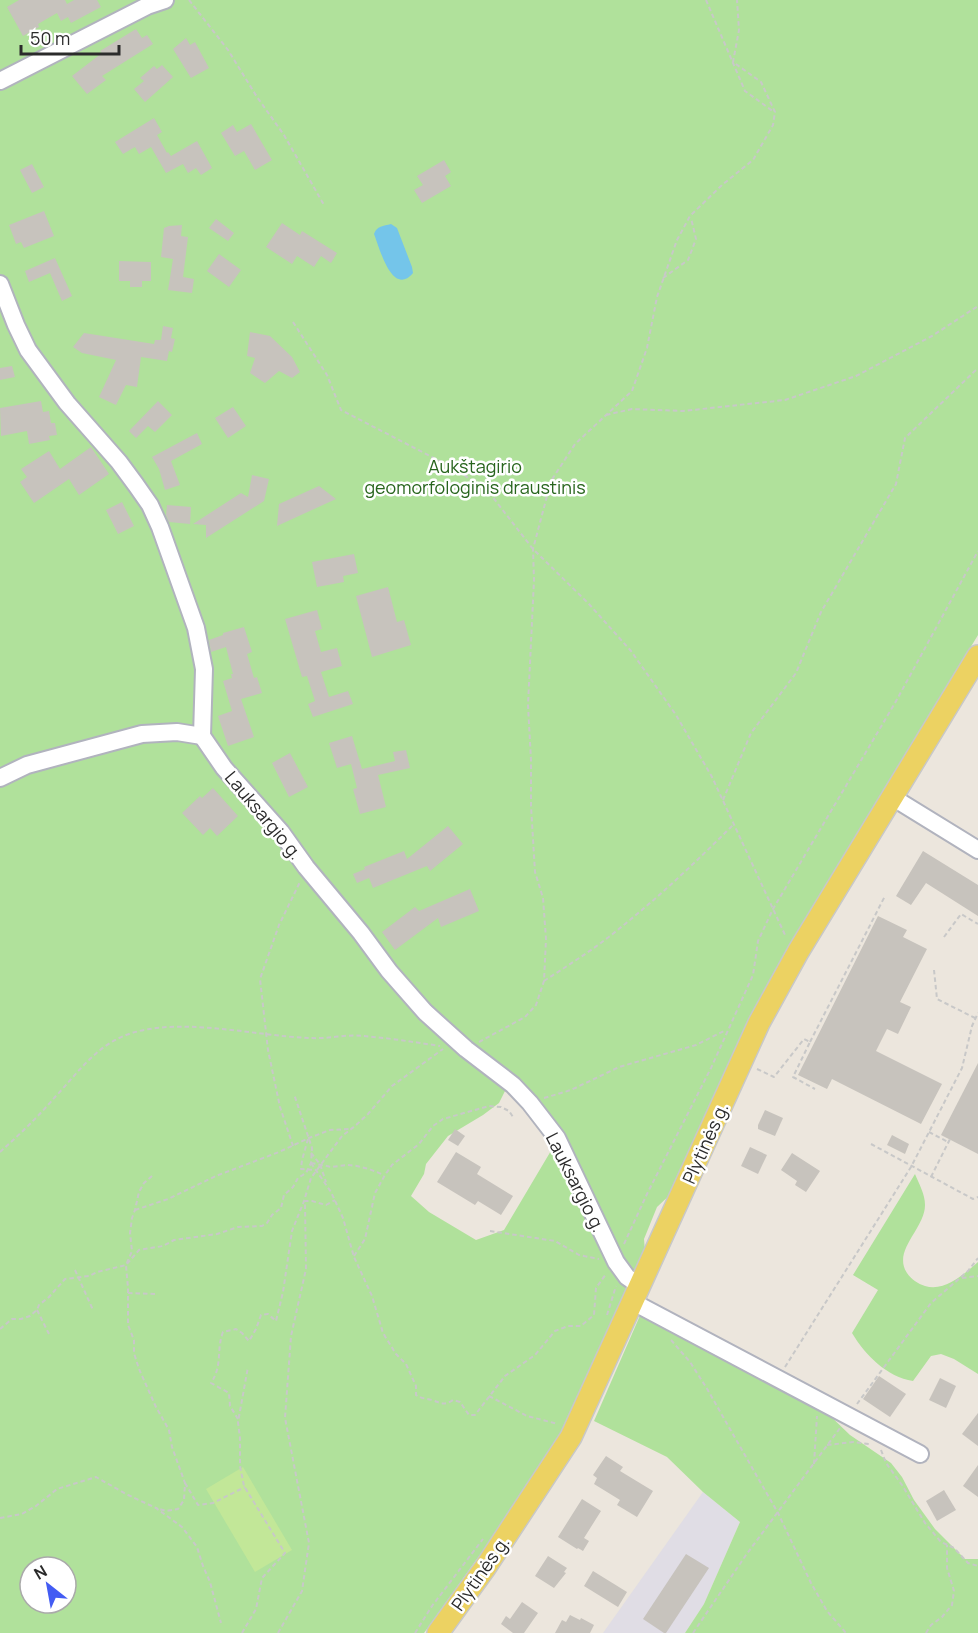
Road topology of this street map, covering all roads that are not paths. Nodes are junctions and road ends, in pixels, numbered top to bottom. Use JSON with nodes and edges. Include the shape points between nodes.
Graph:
{"nodes":[{"id":1,"x":165,"y":0,"type":"edge"},
{"id":2,"x":0,"y":81,"type":"edge"},
{"id":3,"x":0,"y":284,"type":"edge"},
{"id":4,"x":978,"y":656,"type":"edge"},
{"id":5,"x":202,"y":736,"type":"junction"},
{"id":6,"x":0,"y":778,"type":"edge"},
{"id":7,"x":892,"y":797,"type":"junction"},
{"id":8,"x":978,"y":850,"type":"edge"},
{"id":9,"x":637,"y":1294,"type":"junction"},
{"id":10,"x":920,"y":1454,"type":"dead end"},
{"id":11,"x":438,"y":1633,"type":"edge"}],
"edges":[{"from":1,"to":2,"type":"street"},
{"from":3,"to":5,"type":"street","via":[[28,350],[67,403],[131,477],[160,527],[196,628],[204,669]]},
{"from":4,"to":7,"type":"main road","name":"Plytinės g."},
{"from":5,"to":6,"type":"street","via":[[177,732],[142,734],[27,765]]},
{"from":5,"to":9,"type":"street","name":"Lauksargio g.","via":[[425,1012],[530,1103],[557,1138],[616,1262]]},
{"from":7,"to":8,"type":"street"},
{"from":7,"to":9,"type":"main road","name":"Plytinės g.","via":[[759,1023]]},
{"from":9,"to":10,"type":"street","name":"Lauksargio g.","via":[[778,1379]]},
{"from":9,"to":11,"type":"main road","name":"Plytinės g.","via":[[571,1437]]}]}
